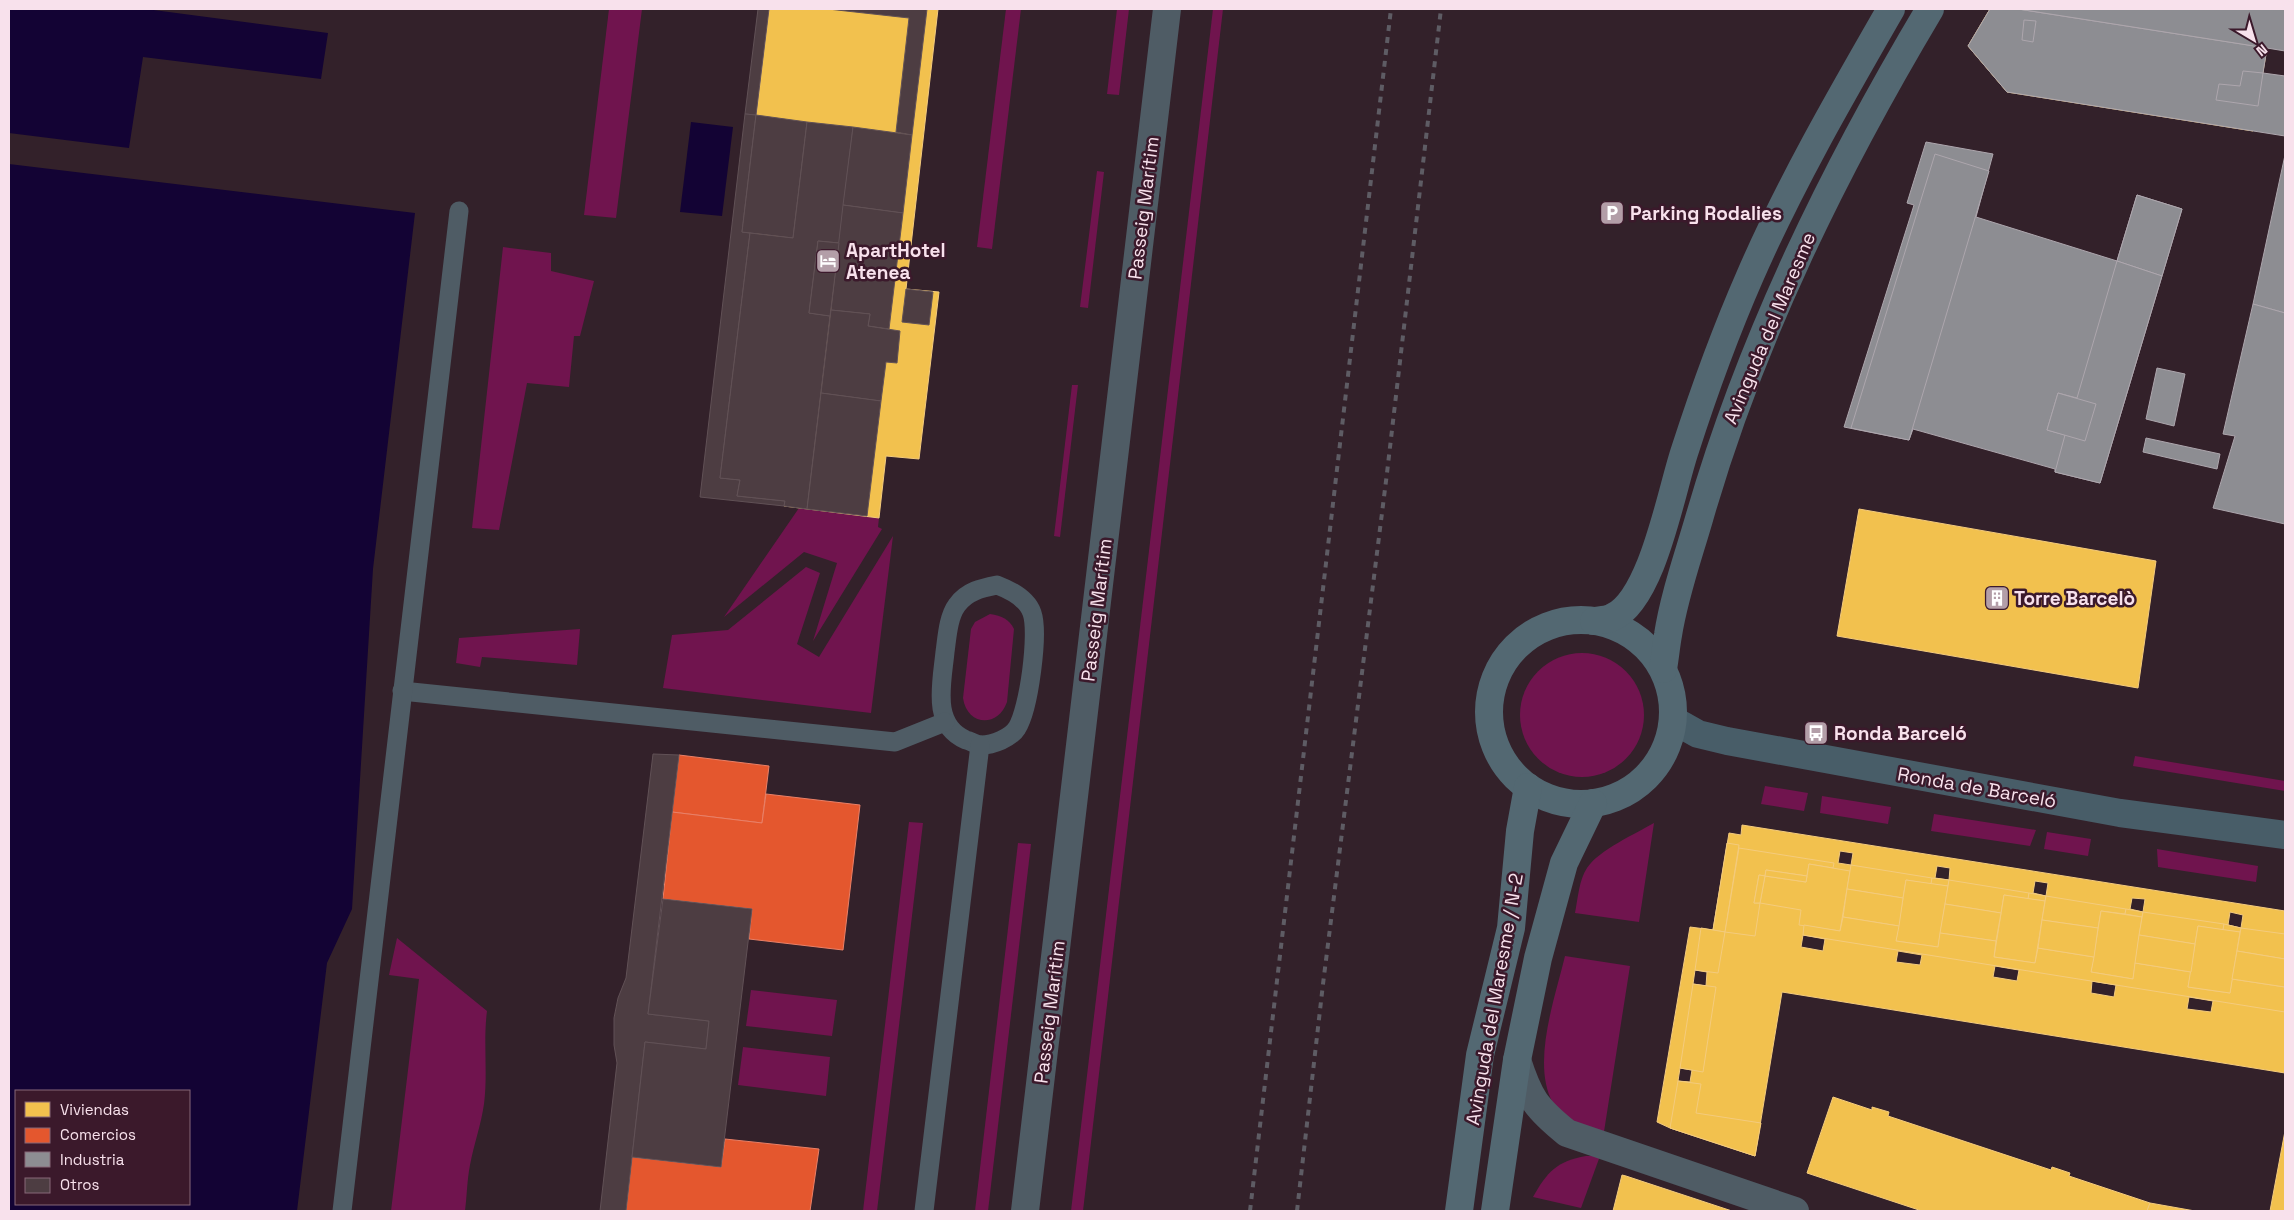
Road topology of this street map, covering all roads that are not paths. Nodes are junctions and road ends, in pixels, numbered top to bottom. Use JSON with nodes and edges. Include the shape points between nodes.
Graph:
{"nodes":[{"id":1,"x":1167,"y":9,"type":"edge"},
{"id":2,"x":1891,"y":9,"type":"edge"},
{"id":3,"x":1930,"y":9,"type":"edge"},
{"id":4,"x":459,"y":211,"type":"dead end"},
{"id":5,"x":1594,"y":621,"type":"junction"},
{"id":6,"x":1663,"y":669,"type":"junction"},
{"id":7,"x":402,"y":691,"type":"junction"},
{"id":8,"x":1673,"y":720,"type":"junction"},
{"id":9,"x":945,"y":722,"type":"junction"},
{"id":10,"x":980,"y":745,"type":"junction"},
{"id":11,"x":1528,"y":787,"type":"junction"},
{"id":12,"x":1593,"y":803,"type":"junction"},
{"id":13,"x":2285,"y":835,"type":"edge"},
{"id":14,"x":1517,"y":1060,"type":"junction"},
{"id":15,"x":342,"y":1211,"type":"edge"},
{"id":16,"x":924,"y":1211,"type":"edge"},
{"id":17,"x":1025,"y":1211,"type":"edge"},
{"id":18,"x":1459,"y":1211,"type":"edge"},
{"id":19,"x":1495,"y":1211,"type":"edge"},
{"id":20,"x":1795,"y":1211,"type":"edge"}],
"edges":[{"from":1,"to":17,"type":"street","name":"Passeig Marítim"},
{"from":2,"to":5,"type":"main road","name":"Avinguda del Maresme","via":[[1798,178],[1750,276],[1698,409],[1644,582],[1628,606],[1613,617]]},
{"from":3,"to":6,"type":"main road","name":"Avinguda del Maresme","via":[[1842,164],[1801,247],[1748,370],[1716,459],[1675,601]]},
{"from":4,"to":7,"type":"lane"},
{"from":5,"to":6,"type":"main road","via":[[1616,626],[1634,636]]},
{"from":5,"to":11,"type":"main road","via":[[1570,621],[1546,627],[1525,639],[1507,657],[1496,679],[1490,702],[1494,742],[1510,770]]},
{"from":6,"to":8,"type":"main road","via":[[1672,699]]},
{"from":7,"to":9,"type":"lane","via":[[895,742]]},
{"from":7,"to":15,"type":"lane"},
{"from":8,"to":12,"type":"main road","via":[[1660,758],[1638,784],[1617,796]]},
{"from":8,"to":13,"type":"street","name":"Ronda de Barceló","via":[[1698,734],[1727,741],[2120,813]]},
{"from":9,"to":10,"type":"lane","via":[[956,736]]},
{"from":9,"to":10,"type":"lane","via":[[940,697],[948,629],[957,605],[974,590],[997,585],[1011,591],[1032,612],[1035,636],[1025,712],[1016,730],[1001,741]]},
{"from":10,"to":16,"type":"lane"},
{"from":11,"to":12,"type":"main road","via":[[1548,798],[1570,804]]},
{"from":11,"to":18,"type":"main road","name":"Avinguda del Maresme / N-2","via":[[1520,831],[1511,928],[1480,1055]]},
{"from":12,"to":14,"type":"main road","name":"Avinguda del Maresme / N-2","via":[[1564,863],[1538,958]]},
{"from":14,"to":19,"type":"main road","name":"Avinguda del Maresme / N-2"},
{"from":14,"to":20,"type":"street","via":[[1532,1101],[1567,1133]]}]}
